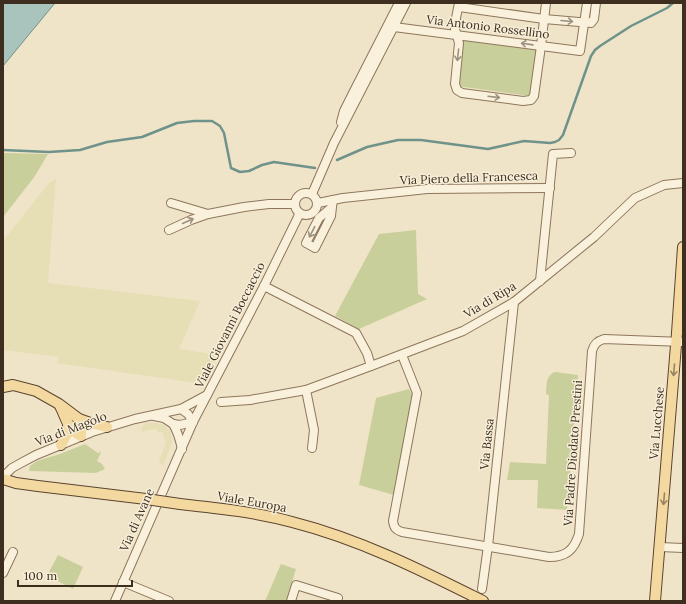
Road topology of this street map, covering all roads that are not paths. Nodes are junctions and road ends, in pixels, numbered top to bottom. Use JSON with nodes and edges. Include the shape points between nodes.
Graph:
{"nodes":[{"id":1,"x":399,"y":3,"type":"edge"},
{"id":2,"x":406,"y":3,"type":"edge"},
{"id":3,"x":546,"y":3,"type":"edge"},
{"id":4,"x":586,"y":3,"type":"edge"},
{"id":5,"x":596,"y":3,"type":"edge"},
{"id":6,"x":459,"y":5,"type":"edge"},
{"id":7,"x":544,"y":19,"type":"junction"},
{"id":8,"x":584,"y":22,"type":"junction"},
{"id":9,"x":394,"y":27,"type":"junction"},
{"id":10,"x":456,"y":34,"type":"junction"},
{"id":11,"x":541,"y":46,"type":"junction"},
{"id":12,"x":334,"y":143,"type":"junction"},
{"id":13,"x":571,"y":153,"type":"dead end"},
{"id":14,"x":683,"y":184,"type":"edge"},
{"id":15,"x":550,"y":188,"type":"junction"},
{"id":16,"x":312,"y":194,"type":"junction"},
{"id":17,"x":170,"y":203,"type":"dead end"},
{"id":18,"x":318,"y":203,"type":"junction"},
{"id":19,"x":295,"y":204,"type":"junction"},
{"id":20,"x":299,"y":213,"type":"junction"},
{"id":21,"x":208,"y":214,"type":"junction"},
{"id":22,"x":169,"y":230,"type":"dead end"},
{"id":23,"x":683,"y":247,"type":"edge"},
{"id":24,"x":540,"y":281,"type":"junction"},
{"id":25,"x":264,"y":286,"type":"junction"},
{"id":26,"x":514,"y":302,"type":"junction"},
{"id":27,"x":680,"y":342,"type":"edge"},
{"id":28,"x":402,"y":355,"type":"junction"},
{"id":29,"x":371,"y":366,"type":"junction"},
{"id":30,"x":3,"y":386,"type":"edge"},
{"id":31,"x":306,"y":390,"type":"junction"},
{"id":32,"x":207,"y":395,"type":"junction"},
{"id":33,"x":221,"y":402,"type":"dead end"},
{"id":34,"x":59,"y":404,"type":"junction"},
{"id":35,"x":181,"y":409,"type":"junction"},
{"id":36,"x":152,"y":415,"type":"junction"},
{"id":37,"x":79,"y":419,"type":"junction"},
{"id":38,"x":193,"y":422,"type":"junction"},
{"id":39,"x":173,"y":424,"type":"junction"},
{"id":40,"x":68,"y":426,"type":"junction"},
{"id":41,"x":107,"y":427,"type":"junction"},
{"id":42,"x":81,"y":436,"type":"junction"},
{"id":43,"x":61,"y":445,"type":"junction"},
{"id":44,"x":312,"y":448,"type":"dead end"},
{"id":45,"x":182,"y":449,"type":"junction"},
{"id":46,"x":3,"y":478,"type":"edge"},
{"id":47,"x":488,"y":546,"type":"junction"},
{"id":48,"x":660,"y":547,"type":"junction"},
{"id":49,"x":683,"y":548,"type":"edge"},
{"id":50,"x":13,"y":552,"type":"dead end"},
{"id":51,"x":3,"y":573,"type":"edge"},
{"id":52,"x":123,"y":582,"type":"junction"},
{"id":53,"x":482,"y":589,"type":"dead end"},
{"id":54,"x":115,"y":601,"type":"edge"},
{"id":55,"x":168,"y":601,"type":"edge"},
{"id":56,"x":290,"y":601,"type":"edge"},
{"id":57,"x":337,"y":601,"type":"edge"},
{"id":58,"x":483,"y":601,"type":"edge"},
{"id":59,"x":649,"y":601,"type":"edge"},
{"id":60,"x":655,"y":601,"type":"edge"}],
"edges":[{"from":1,"to":12,"type":"street","via":[[352,93]]},
{"from":2,"to":9,"type":"street"},
{"from":3,"to":7,"type":"street"},
{"from":4,"to":8,"type":"street"},
{"from":5,"to":8,"type":"street","via":[[594,19],[591,23]]},
{"from":6,"to":7,"type":"street"},
{"from":6,"to":10,"type":"street"},
{"from":7,"to":8,"type":"street","one_way":true},
{"from":7,"to":11,"type":"street"},
{"from":8,"to":11,"type":"street","name":"Via Antonio Rossellino","via":[[580,51]]},
{"from":9,"to":10,"type":"street","name":"Via Antonio Rossellino"},
{"from":9,"to":12,"type":"street"},
{"from":11,"to":10,"type":"street","name":"Via Antonio Rossellino","one_way":true},
{"from":10,"to":11,"type":"street","one_way":true,"via":[[459,43],[455,84],[457,90],[462,93],[531,100],[535,91]]},
{"from":12,"to":16,"type":"street"},
{"from":13,"to":15,"type":"street","via":[[553,154]]},
{"from":14,"to":24,"type":"street","name":"Via di Ripa","via":[[664,185],[635,198],[594,237]]},
{"from":15,"to":18,"type":"street","name":"Via Piero della Francesca","via":[[427,189],[343,198],[332,204]]},
{"from":15,"to":24,"type":"street"},
{"from":16,"to":18,"type":"street"},
{"from":16,"to":19,"type":"street","via":[[302,193]]},
{"from":17,"to":21,"type":"street"},
{"from":18,"to":20,"type":"street","via":[[313,213],[306,216]]},
{"from":19,"to":20,"type":"street"},
{"from":19,"to":21,"type":"street","via":[[244,207]]},
{"from":20,"to":25,"type":"street","name":"Viale Giovanni Boccaccio"},
{"from":22,"to":21,"type":"street","one_way":true},
{"from":23,"to":27,"type":"main road","name":"Via Lucchese"},
{"from":24,"to":26,"type":"street","name":"Via di Ripa"},
{"from":25,"to":29,"type":"street","via":[[356,333]]},
{"from":25,"to":32,"type":"street","name":"Viale Giovanni Boccaccio"},
{"from":26,"to":28,"type":"street","name":"Via di Ripa","via":[[462,330]]},
{"from":26,"to":47,"type":"street","name":"Via Bassa"},
{"from":27,"to":47,"type":"street","name":"Via Padre Diodato Prestini","via":[[604,339],[593,346],[580,531],[571,550],[558,557],[549,557]]},
{"from":27,"to":48,"type":"main road","name":"Via Lucchese","one_way":true},
{"from":28,"to":29,"type":"street","name":"Via di Ripa"},
{"from":28,"to":47,"type":"street","name":"Via Padre Diodato Prestini","via":[[417,393],[394,526],[402,532]]},
{"from":29,"to":31,"type":"street","name":"Via di Ripa"},
{"from":30,"to":34,"type":"main road","via":[[13,385],[36,392]]},
{"from":31,"to":33,"type":"street","name":"Via di Ripa","via":[[250,400]]},
{"from":31,"to":44,"type":"street","via":[[314,430]]},
{"from":32,"to":35,"type":"street","name":"Via di Magolo"},
{"from":32,"to":38,"type":"street","name":"Viale Giovanni Boccaccio"},
{"from":34,"to":37,"type":"main road"},
{"from":34,"to":40,"type":"main road"},
{"from":35,"to":36,"type":"street","name":"Via di Magolo"},
{"from":35,"to":38,"type":"street"},
{"from":36,"to":39,"type":"street"},
{"from":36,"to":41,"type":"street","name":"Via di Magolo"},
{"from":37,"to":41,"type":"main road"},
{"from":37,"to":42,"type":"main road"},
{"from":38,"to":39,"type":"street"},
{"from":38,"to":45,"type":"street","name":"Viale Giovanni Boccaccio"},
{"from":39,"to":45,"type":"street"},
{"from":40,"to":42,"type":"main road"},
{"from":40,"to":43,"type":"main road"},
{"from":41,"to":42,"type":"street","name":"Via di Magolo"},
{"from":42,"to":43,"type":"street","name":"Via di Magolo"},
{"from":43,"to":46,"type":"street","name":"Via di Magolo","via":[[21,462]]},
{"from":45,"to":52,"type":"street","name":"Via di Avane"},
{"from":46,"to":58,"type":"main road","name":"Viale Europa","bridge":true,"via":[[16,483],[291,521],[375,550]]},
{"from":47,"to":53,"type":"street","name":"Via Bassa"},
{"from":48,"to":49,"type":"street"},
{"from":48,"to":59,"type":"main road","via":[[654,564]]},
{"from":48,"to":60,"type":"main road","name":"Via Lucchese"},
{"from":50,"to":51,"type":"street"},
{"from":52,"to":54,"type":"street","name":"Via di Avane"},
{"from":52,"to":55,"type":"street"},
{"from":56,"to":57,"type":"street","via":[[296,585],[338,598]]}]}
